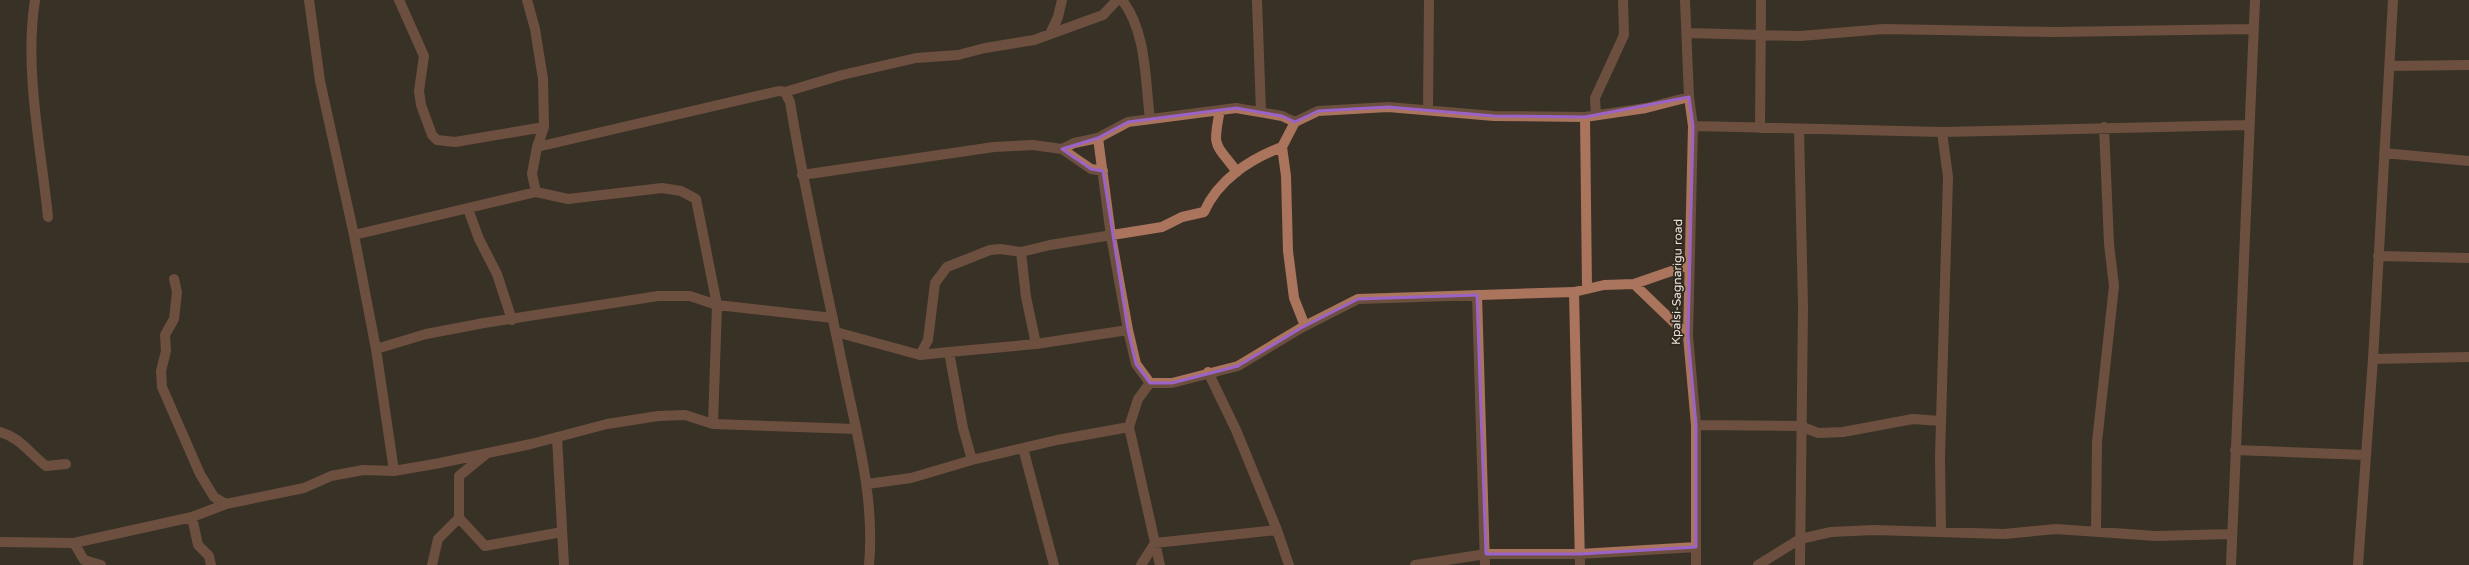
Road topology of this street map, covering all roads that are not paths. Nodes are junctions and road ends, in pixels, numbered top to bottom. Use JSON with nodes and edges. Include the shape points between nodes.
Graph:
{"nodes":[{"id":1,"x":35,"y":0,"type":"edge"},
{"id":2,"x":309,"y":0,"type":"edge"},
{"id":3,"x":399,"y":0,"type":"edge"},
{"id":4,"x":527,"y":0,"type":"edge"},
{"id":5,"x":1062,"y":0,"type":"edge"},
{"id":6,"x":1117,"y":0,"type":"edge"},
{"id":7,"x":1122,"y":0,"type":"edge"},
{"id":8,"x":1257,"y":0,"type":"edge"},
{"id":9,"x":1429,"y":0,"type":"edge"},
{"id":10,"x":1624,"y":0,"type":"edge"},
{"id":11,"x":1685,"y":0,"type":"edge"},
{"id":12,"x":1760,"y":0,"type":"edge"},
{"id":13,"x":2255,"y":0,"type":"edge"},
{"id":14,"x":2393,"y":0,"type":"edge"},
{"id":15,"x":2253,"y":29,"type":"junction"},
{"id":16,"x":1688,"y":33,"type":"junction"},
{"id":17,"x":1050,"y":34,"type":"junction"},
{"id":18,"x":1759,"y":35,"type":"junction"},
{"id":19,"x":2469,"y":65,"type":"edge"},
{"id":20,"x":2390,"y":66,"type":"junction"},
{"id":21,"x":786,"y":92,"type":"junction"},
{"id":22,"x":1689,"y":97,"type":"junction"},
{"id":23,"x":1220,"y":110,"type":"junction"},
{"id":24,"x":1428,"y":110,"type":"junction"},
{"id":25,"x":1261,"y":112,"type":"junction"},
{"id":26,"x":1596,"y":115,"type":"junction"},
{"id":27,"x":1585,"y":117,"type":"junction"},
{"id":28,"x":1150,"y":120,"type":"junction"},
{"id":29,"x":1295,"y":122,"type":"junction"},
{"id":30,"x":2248,"y":125,"type":"junction"},
{"id":31,"x":1693,"y":126,"type":"junction"},
{"id":32,"x":544,"y":127,"type":"junction"},
{"id":33,"x":2104,"y":127,"type":"junction"},
{"id":34,"x":1760,"y":128,"type":"junction"},
{"id":35,"x":1798,"y":129,"type":"junction"},
{"id":36,"x":1942,"y":132,"type":"junction"},
{"id":37,"x":1098,"y":138,"type":"junction"},
{"id":38,"x":537,"y":147,"type":"junction"},
{"id":39,"x":1282,"y":147,"type":"junction"},
{"id":40,"x":1062,"y":149,"type":"junction"},
{"id":41,"x":2384,"y":153,"type":"junction"},
{"id":42,"x":2469,"y":161,"type":"edge"},
{"id":43,"x":1103,"y":171,"type":"junction"},
{"id":44,"x":1237,"y":172,"type":"junction"},
{"id":45,"x":802,"y":175,"type":"junction"},
{"id":46,"x":536,"y":192,"type":"junction"},
{"id":47,"x":468,"y":209,"type":"junction"},
{"id":48,"x":48,"y":217,"type":"dead end"},
{"id":49,"x":354,"y":235,"type":"junction"},
{"id":50,"x":1111,"y":236,"type":"junction"},
{"id":51,"x":1021,"y":252,"type":"junction"},
{"id":52,"x":2378,"y":256,"type":"junction"},
{"id":53,"x":2469,"y":258,"type":"edge"},
{"id":54,"x":1689,"y":265,"type":"junction"},
{"id":55,"x":174,"y":279,"type":"dead end"},
{"id":56,"x":1634,"y":284,"type":"junction"},
{"id":57,"x":1587,"y":288,"type":"junction"},
{"id":58,"x":1574,"y":292,"type":"junction"},
{"id":59,"x":1477,"y":295,"type":"junction"},
{"id":60,"x":717,"y":305,"type":"junction"},
{"id":61,"x":833,"y":318,"type":"junction"},
{"id":62,"x":512,"y":320,"type":"junction"},
{"id":63,"x":1305,"y":326,"type":"junction"},
{"id":64,"x":1128,"y":330,"type":"junction"},
{"id":65,"x":836,"y":332,"type":"junction"},
{"id":66,"x":1688,"y":336,"type":"junction"},
{"id":67,"x":1036,"y":344,"type":"junction"},
{"id":68,"x":376,"y":349,"type":"junction"},
{"id":69,"x":949,"y":352,"type":"junction"},
{"id":70,"x":920,"y":356,"type":"junction"},
{"id":71,"x":2469,"y":357,"type":"edge"},
{"id":72,"x":2373,"y":359,"type":"junction"},
{"id":73,"x":1208,"y":372,"type":"junction"},
{"id":74,"x":1150,"y":384,"type":"junction"},
{"id":75,"x":1941,"y":421,"type":"junction"},
{"id":76,"x":713,"y":424,"type":"junction"},
{"id":77,"x":1696,"y":425,"type":"junction"},
{"id":78,"x":1800,"y":426,"type":"junction"},
{"id":79,"x":1129,"y":427,"type":"junction"},
{"id":80,"x":856,"y":428,"type":"junction"},
{"id":81,"x":0,"y":432,"type":"edge"},
{"id":82,"x":557,"y":437,"type":"junction"},
{"id":83,"x":1023,"y":448,"type":"junction"},
{"id":84,"x":2235,"y":450,"type":"junction"},
{"id":85,"x":488,"y":452,"type":"junction"},
{"id":86,"x":2365,"y":455,"type":"junction"},
{"id":87,"x":972,"y":460,"type":"junction"},
{"id":88,"x":66,"y":464,"type":"dead end"},
{"id":89,"x":394,"y":471,"type":"junction"},
{"id":90,"x":868,"y":484,"type":"junction"},
{"id":91,"x":226,"y":504,"type":"junction"},
{"id":92,"x":192,"y":517,"type":"junction"},
{"id":93,"x":459,"y":518,"type":"junction"},
{"id":94,"x":1277,"y":530,"type":"junction"},
{"id":95,"x":1941,"y":530,"type":"junction"},
{"id":96,"x":2096,"y":531,"type":"junction"},
{"id":97,"x":562,"y":532,"type":"junction"},
{"id":98,"x":2232,"y":534,"type":"junction"},
{"id":99,"x":1800,"y":539,"type":"junction"},
{"id":100,"x":0,"y":542,"type":"edge"},
{"id":101,"x":74,"y":543,"type":"junction"},
{"id":102,"x":1155,"y":543,"type":"junction"},
{"id":103,"x":1696,"y":547,"type":"junction"},
{"id":104,"x":1486,"y":554,"type":"junction"},
{"id":105,"x":1580,"y":554,"type":"junction"},
{"id":106,"x":101,"y":565,"type":"edge"},
{"id":107,"x":211,"y":565,"type":"edge"},
{"id":108,"x":432,"y":565,"type":"edge"},
{"id":109,"x":564,"y":565,"type":"edge"},
{"id":110,"x":869,"y":565,"type":"edge"},
{"id":111,"x":1054,"y":565,"type":"edge"},
{"id":112,"x":1141,"y":565,"type":"edge"},
{"id":113,"x":1160,"y":565,"type":"edge"},
{"id":114,"x":1288,"y":565,"type":"edge"},
{"id":115,"x":1415,"y":565,"type":"edge"},
{"id":116,"x":1485,"y":565,"type":"edge"},
{"id":117,"x":1580,"y":565,"type":"edge"},
{"id":118,"x":1696,"y":565,"type":"edge"},
{"id":119,"x":1758,"y":565,"type":"edge"},
{"id":120,"x":1800,"y":565,"type":"edge"},
{"id":121,"x":2231,"y":565,"type":"edge"},
{"id":122,"x":2358,"y":565,"type":"edge"}],
"edges":[{"from":1,"to":48,"type":"street","via":[[31,25],[31,66]]},
{"from":2,"to":49,"type":"street","via":[[320,81]]},
{"from":3,"to":32,"type":"street","via":[[424,56],[419,91],[429,128],[437,140],[455,142]]},
{"from":4,"to":32,"type":"street","via":[[535,29],[543,79]]},
{"from":5,"to":17,"type":"street"},
{"from":6,"to":17,"type":"street","via":[[1103,15]]},
{"from":7,"to":28,"type":"street","via":[[1129,9],[1139,33]]},
{"from":8,"to":25,"type":"street"},
{"from":9,"to":24,"type":"street"},
{"from":10,"to":26,"type":"street","via":[[1624,35],[1595,98]]},
{"from":11,"to":16,"type":"street","name":"Kpalsi-Sagnarigu road"},
{"from":12,"to":18,"type":"street"},
{"from":13,"to":15,"type":"street"},
{"from":14,"to":20,"type":"street"},
{"from":15,"to":18,"type":"street","via":[[2054,32],[1884,29],[1800,36]]},
{"from":15,"to":30,"type":"street"},
{"from":16,"to":18,"type":"street"},
{"from":16,"to":22,"type":"street","name":"Kpalsi-Sagnarigu road"},
{"from":17,"to":21,"type":"street","via":[[1034,40],[958,55],[916,58],[842,75]]},
{"from":18,"to":34,"type":"street"},
{"from":19,"to":20,"type":"street"},
{"from":20,"to":41,"type":"street"},
{"from":21,"to":38,"type":"street","via":[[779,91]]},
{"from":21,"to":45,"type":"street","via":[[790,102]]},
{"from":22,"to":26,"type":"street","via":[[1646,108]]},
{"from":22,"to":31,"type":"street","name":"Kpalsi-Sagnarigu road"},
{"from":23,"to":25,"type":"street","via":[[1236,108]]},
{"from":23,"to":28,"type":"street"},
{"from":23,"to":44,"type":"street","via":[[1215,137],[1222,155]]},
{"from":24,"to":27,"type":"street","via":[[1494,116]]},
{"from":24,"to":29,"type":"street","via":[[1388,107],[1318,111]]},
{"from":25,"to":29,"type":"street","via":[[1282,116]]},
{"from":26,"to":27,"type":"street"},
{"from":27,"to":57,"type":"street"},
{"from":28,"to":37,"type":"street","via":[[1118,126]]},
{"from":29,"to":39,"type":"street"},
{"from":30,"to":33,"type":"street"},
{"from":30,"to":84,"type":"street"},
{"from":31,"to":34,"type":"street"},
{"from":31,"to":54,"type":"street","name":"Kpalsi-Sagnarigu road"},
{"from":32,"to":38,"type":"street"},
{"from":33,"to":36,"type":"street"},
{"from":33,"to":96,"type":"street","via":[[2109,244],[2114,286],[2097,442]]},
{"from":34,"to":35,"type":"street"},
{"from":35,"to":36,"type":"street"},
{"from":35,"to":78,"type":"street","via":[[1803,307]]},
{"from":36,"to":75,"type":"street","via":[[1948,177]]},
{"from":37,"to":40,"type":"street","via":[[1074,143]]},
{"from":37,"to":43,"type":"street"},
{"from":38,"to":46,"type":"street","via":[[532,174]]},
{"from":39,"to":44,"type":"street","via":[[1259,156]]},
{"from":39,"to":63,"type":"street","via":[[1286,176],[1288,251],[1294,298]]},
{"from":40,"to":43,"type":"street","via":[[1092,169]]},
{"from":40,"to":45,"type":"street","via":[[1033,145],[994,147]]},
{"from":41,"to":42,"type":"street"},
{"from":41,"to":52,"type":"street"},
{"from":43,"to":50,"type":"street"},
{"from":44,"to":50,"type":"street","via":[[1209,199],[1204,212],[1182,217],[1162,227]]},
{"from":45,"to":61,"type":"street"},
{"from":46,"to":47,"type":"street"},
{"from":46,"to":60,"type":"street","via":[[568,198],[662,188],[681,191],[696,199]]},
{"from":47,"to":49,"type":"street"},
{"from":47,"to":62,"type":"street","via":[[479,239],[497,274]]},
{"from":49,"to":68,"type":"street"},
{"from":50,"to":51,"type":"street"},
{"from":50,"to":64,"type":"street"},
{"from":51,"to":67,"type":"street","via":[[1026,297]]},
{"from":51,"to":70,"type":"street","via":[[990,250],[947,267],[935,283],[928,340]]},
{"from":52,"to":53,"type":"street"},
{"from":52,"to":72,"type":"street"},
{"from":54,"to":56,"type":"street"},
{"from":54,"to":66,"type":"street","name":"Kpalsi-Sagnarigu road"},
{"from":55,"to":91,"type":"street","via":[[177,292],[174,319],[165,336],[162,387],[200,474],[214,496]]},
{"from":56,"to":57,"type":"street"},
{"from":56,"to":66,"type":"street"},
{"from":57,"to":58,"type":"street"},
{"from":58,"to":59,"type":"street"},
{"from":58,"to":105,"type":"street"},
{"from":59,"to":63,"type":"street","via":[[1358,299]]},
{"from":59,"to":104,"type":"street"},
{"from":60,"to":61,"type":"street"},
{"from":60,"to":62,"type":"street","via":[[690,296],[658,296]]},
{"from":60,"to":76,"type":"street"},
{"from":61,"to":65,"type":"street"},
{"from":62,"to":68,"type":"street","via":[[426,334]]},
{"from":63,"to":73,"type":"street","via":[[1238,366]]},
{"from":64,"to":67,"type":"street"},
{"from":64,"to":74,"type":"street","via":[[1136,364]]},
{"from":65,"to":70,"type":"street"},
{"from":65,"to":80,"type":"street"},
{"from":66,"to":77,"type":"street","name":"Kpalsi-Sagnarigu road"},
{"from":67,"to":69,"type":"street"},
{"from":68,"to":89,"type":"street"},
{"from":69,"to":70,"type":"street"},
{"from":69,"to":87,"type":"street","via":[[963,428]]},
{"from":71,"to":72,"type":"street"},
{"from":72,"to":86,"type":"street"},
{"from":73,"to":74,"type":"street","via":[[1172,383]]},
{"from":73,"to":94,"type":"street","via":[[1236,430]]},
{"from":74,"to":79,"type":"street","via":[[1138,399]]},
{"from":75,"to":78,"type":"street","via":[[1913,419],[1843,432],[1818,433]]},
{"from":75,"to":95,"type":"street"},
{"from":76,"to":80,"type":"street"},
{"from":76,"to":82,"type":"street","via":[[685,415],[658,416],[607,424]]},
{"from":77,"to":78,"type":"street"},
{"from":77,"to":103,"type":"street","name":"Kpalsi-Sagnarigu road"},
{"from":78,"to":99,"type":"street"},
{"from":79,"to":83,"type":"street"},
{"from":79,"to":102,"type":"street"},
{"from":80,"to":90,"type":"street"},
{"from":81,"to":88,"type":"street","via":[[14,437],[46,466]]},
{"from":82,"to":85,"type":"street"},
{"from":82,"to":97,"type":"street"},
{"from":83,"to":87,"type":"street"},
{"from":83,"to":111,"type":"street"},
{"from":84,"to":86,"type":"street"},
{"from":84,"to":98,"type":"street"},
{"from":85,"to":89,"type":"street"},
{"from":85,"to":93,"type":"street","via":[[459,476]]},
{"from":86,"to":122,"type":"street"},
{"from":87,"to":90,"type":"street","via":[[912,478]]},
{"from":89,"to":91,"type":"street","via":[[363,470],[331,476],[304,488]]},
{"from":90,"to":110,"type":"street","via":[[871,546]]},
{"from":91,"to":92,"type":"street"},
{"from":92,"to":101,"type":"street"},
{"from":92,"to":107,"type":"street","via":[[198,545],[210,556]]},
{"from":93,"to":97,"type":"street","via":[[485,546]]},
{"from":93,"to":108,"type":"street","via":[[438,539]]},
{"from":94,"to":102,"type":"street"},
{"from":94,"to":114,"type":"street"},
{"from":95,"to":96,"type":"street","via":[[2004,534],[2029,530]]},
{"from":95,"to":99,"type":"street","via":[[1831,532]]},
{"from":96,"to":98,"type":"street","via":[[2156,536]]},
{"from":97,"to":109,"type":"street"},
{"from":98,"to":121,"type":"street"},
{"from":99,"to":119,"type":"street"},
{"from":99,"to":120,"type":"street"},
{"from":100,"to":101,"type":"street"},
{"from":101,"to":106,"type":"street","via":[[84,560]]},
{"from":102,"to":112,"type":"street"},
{"from":102,"to":113,"type":"street"},
{"from":103,"to":105,"type":"street"},
{"from":103,"to":118,"type":"street","name":"Kpalsi-Sagnarigu road"},
{"from":104,"to":105,"type":"street"},
{"from":104,"to":115,"type":"street"},
{"from":104,"to":116,"type":"street"},
{"from":105,"to":117,"type":"street"}]}
